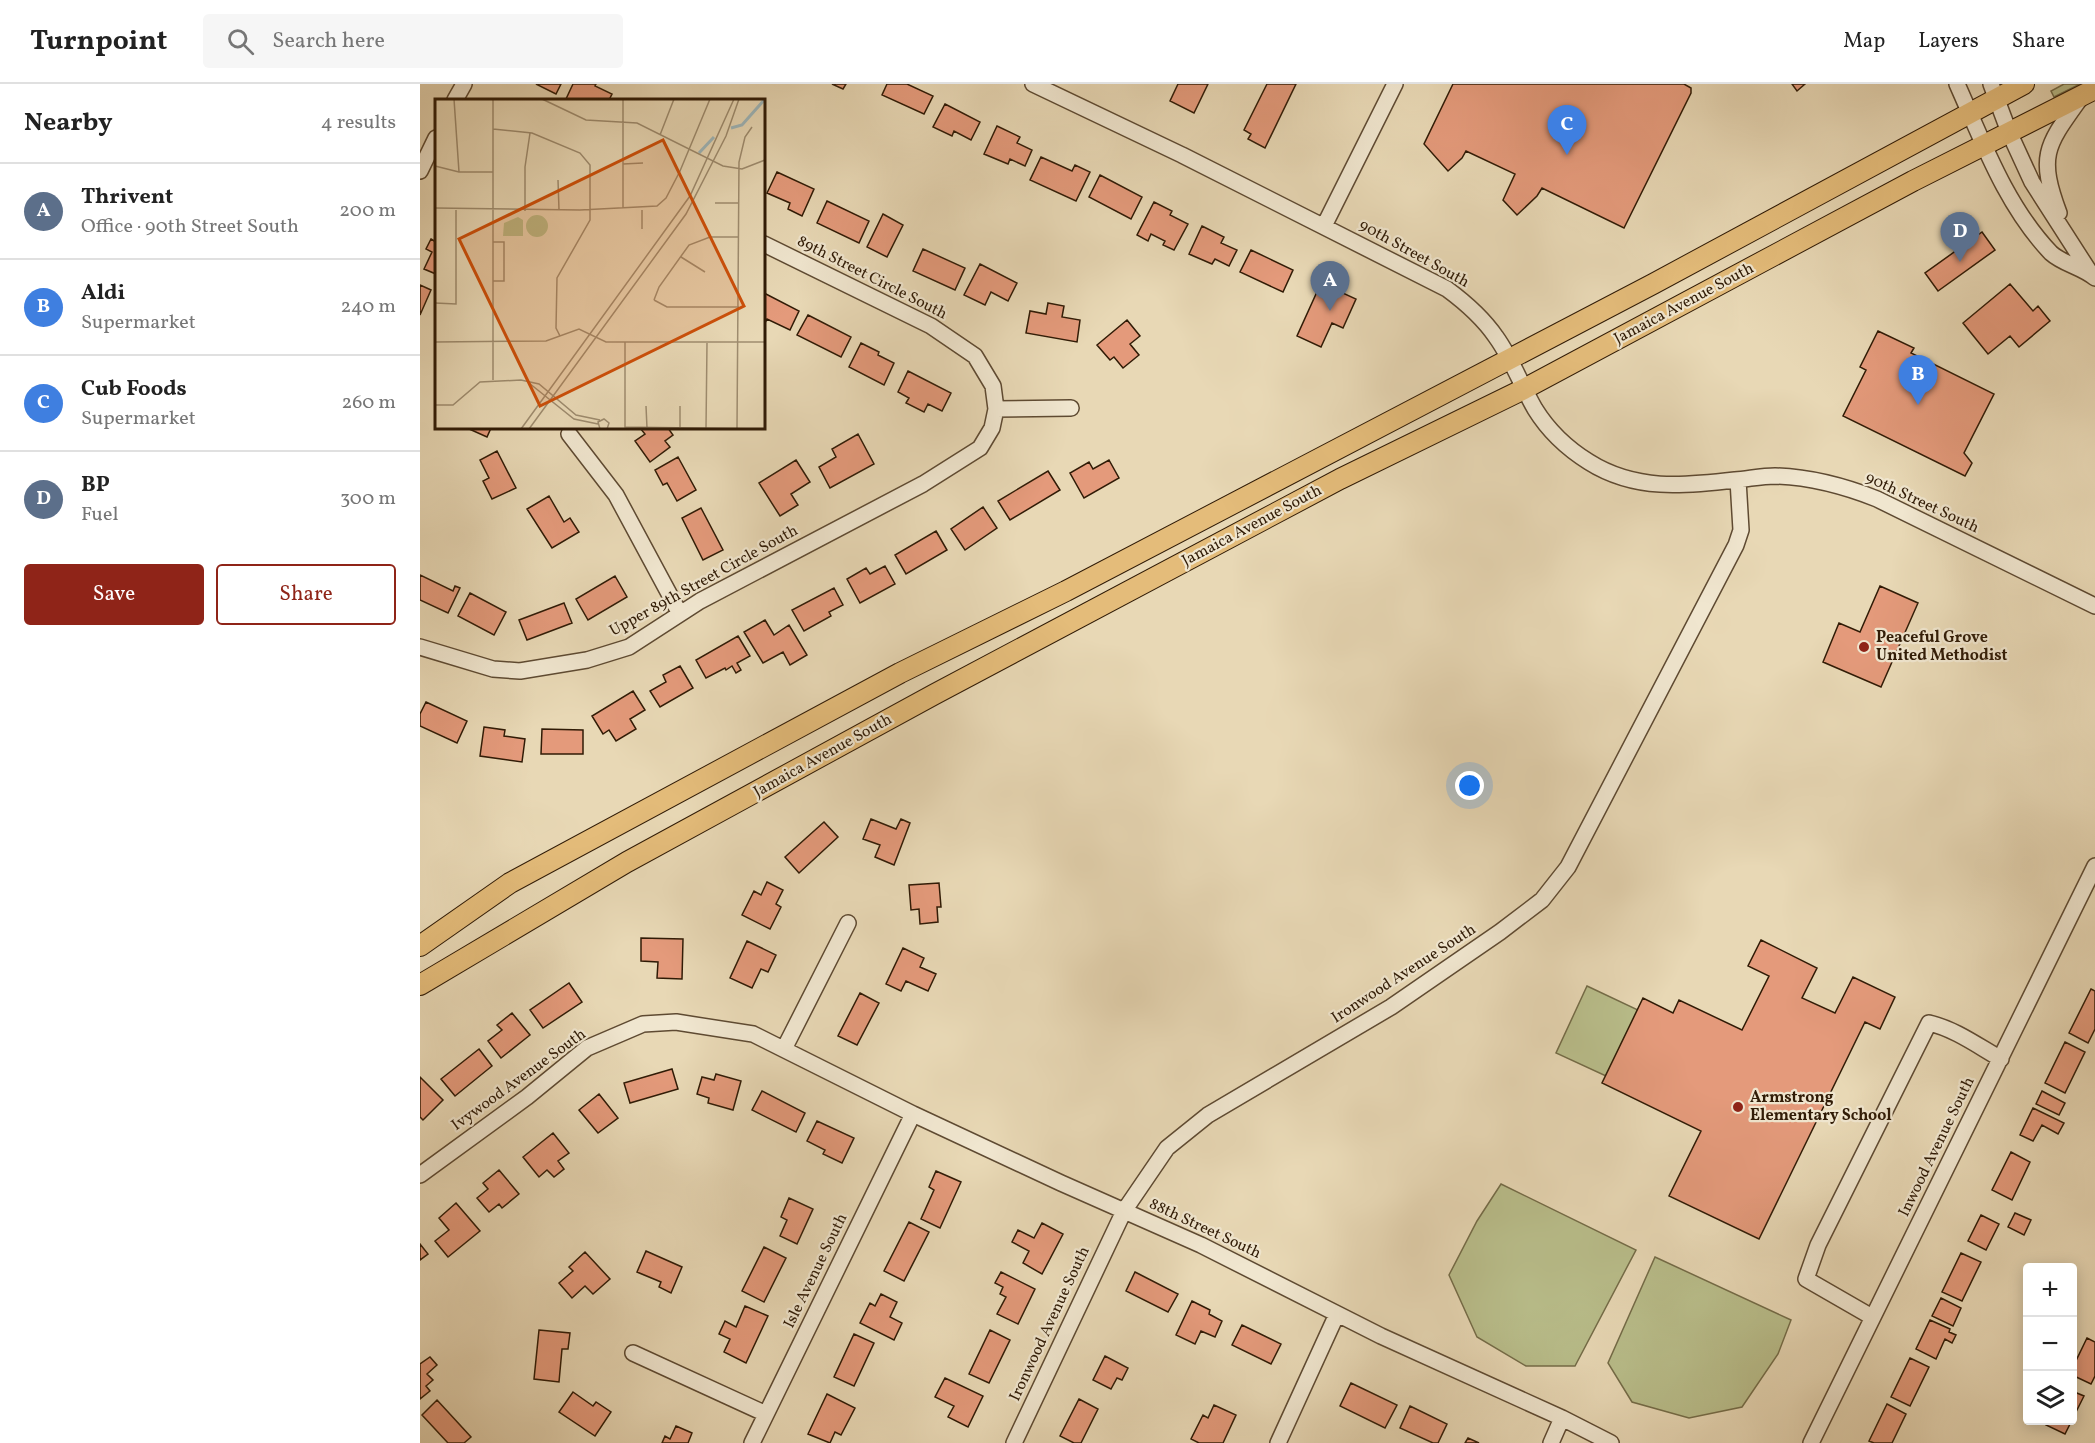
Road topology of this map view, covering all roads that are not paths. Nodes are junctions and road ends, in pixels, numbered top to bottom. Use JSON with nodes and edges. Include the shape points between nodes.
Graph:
{"nodes":[{"id":1,"x":1033,"y":84,"type":"edge"},
{"id":2,"x":1395,"y":84,"type":"edge"},
{"id":3,"x":1957,"y":84,"type":"edge"},
{"id":4,"x":2024,"y":84,"type":"edge"},
{"id":5,"x":1994,"y":92,"type":"edge"},
{"id":6,"x":2089,"y":92,"type":"edge"},
{"id":7,"x":1970,"y":114,"type":"junction"},
{"id":8,"x":2009,"y":132,"type":"junction"},
{"id":9,"x":435,"y":140,"type":"edge"},
{"id":10,"x":1983,"y":144,"type":"junction"},
{"id":11,"x":420,"y":171,"type":"edge"},
{"id":12,"x":1324,"y":225,"type":"junction"},
{"id":13,"x":2066,"y":233,"type":"junction"},
{"id":14,"x":765,"y":244,"type":"edge"},
{"id":15,"x":2094,"y":276,"type":"edge"},
{"id":16,"x":1509,"y":358,"type":"junction"},
{"id":17,"x":1524,"y":389,"type":"junction"},
{"id":18,"x":1071,"y":408,"type":"dead end"},
{"id":19,"x":996,"y":409,"type":"junction"},
{"id":20,"x":569,"y":434,"type":"dead end"},
{"id":21,"x":1738,"y":480,"type":"junction"},
{"id":22,"x":2095,"y":606,"type":"edge"},
{"id":23,"x":680,"y":614,"type":"junction"},
{"id":24,"x":420,"y":647,"type":"edge"},
{"id":25,"x":2095,"y":866,"type":"edge"},
{"id":26,"x":848,"y":923,"type":"dead end"},
{"id":27,"x":420,"y":946,"type":"edge"},
{"id":28,"x":420,"y":985,"type":"edge"},
{"id":29,"x":784,"y":1049,"type":"junction"},
{"id":30,"x":2001,"y":1059,"type":"junction"},
{"id":31,"x":913,"y":1114,"type":"junction"},
{"id":32,"x":420,"y":1175,"type":"edge"},
{"id":33,"x":1124,"y":1211,"type":"junction"},
{"id":34,"x":1337,"y":1314,"type":"junction"},
{"id":35,"x":1872,"y":1317,"type":"junction"},
{"id":36,"x":633,"y":1353,"type":"dead end"},
{"id":37,"x":766,"y":1414,"type":"junction"},
{"id":38,"x":1562,"y":1418,"type":"junction"},
{"id":39,"x":752,"y":1443,"type":"edge"},
{"id":40,"x":1014,"y":1443,"type":"edge"},
{"id":41,"x":1278,"y":1443,"type":"edge"},
{"id":42,"x":1551,"y":1443,"type":"edge"},
{"id":43,"x":1611,"y":1443,"type":"edge"},
{"id":44,"x":1811,"y":1443,"type":"edge"}],
"edges":[{"from":1,"to":12,"type":"street","name":"90th Street South"},
{"from":2,"to":12,"type":"street"},
{"from":3,"to":7,"type":"street"},
{"from":4,"to":5,"type":"main road","name":"Jamaica Avenue South"},
{"from":5,"to":7,"type":"main road","name":"Jamaica Avenue South"},
{"from":5,"to":8,"type":"street"},
{"from":6,"to":8,"type":"main road","name":"Jamaica Avenue South"},
{"from":6,"to":13,"type":"street","via":[[2060,128],[2047,156],[2046,175]]},
{"from":7,"to":10,"type":"street"},
{"from":7,"to":16,"type":"main road","name":"Jamaica Avenue South"},
{"from":8,"to":10,"type":"main road","name":"Jamaica Avenue South"},
{"from":8,"to":13,"type":"street","via":[[2032,182]]},
{"from":9,"to":11,"type":"street"},
{"from":10,"to":15,"type":"street","via":[[2027,225],[2053,255]]},
{"from":10,"to":17,"type":"main road","name":"Jamaica Avenue South"},
{"from":12,"to":16,"type":"street","name":"90th Street South","via":[[1448,290],[1481,318]]},
{"from":13,"to":15,"type":"street"},
{"from":14,"to":19,"type":"street","name":"89th Street Circle South","via":[[931,326],[975,356],[993,386]]},
{"from":16,"to":17,"type":"street","name":"90th Street South"},
{"from":16,"to":27,"type":"main road","name":"Jamaica Avenue South","via":[[1066,591],[900,673],[510,883]]},
{"from":17,"to":21,"type":"street","name":"90th Street South","via":[[1555,435],[1611,473],[1659,485]]},
{"from":17,"to":28,"type":"main road","name":"Jamaica Avenue South","via":[[1340,479],[935,694],[627,862]]},
{"from":18,"to":19,"type":"street"},
{"from":19,"to":23,"type":"street","name":"Upper 89th Street Circle South","via":[[992,428],[980,448],[923,484]]},
{"from":20,"to":23,"type":"street","via":[[616,495]]},
{"from":21,"to":22,"type":"street","name":"90th Street South","via":[[1798,477],[1849,488]]},
{"from":21,"to":33,"type":"street","name":"Ironwood Avenue South","via":[[1740,530],[1736,546],[1568,867],[1542,900],[1391,1007],[1208,1115],[1167,1148]]},
{"from":23,"to":24,"type":"street","name":"Upper 89th Street Circle South","via":[[629,647],[587,660],[520,671],[493,669]]},
{"from":25,"to":30,"type":"street","name":"Inwood Avenue South"},
{"from":26,"to":29,"type":"street"},
{"from":29,"to":31,"type":"street","name":"88th Street South"},
{"from":29,"to":32,"type":"street","name":"Ivywood Avenue South","via":[[753,1034],[676,1022],[643,1024],[587,1048]]},
{"from":30,"to":35,"type":"street","name":"Inwood Avenue South"},
{"from":30,"to":35,"type":"street","via":[[1942,1026],[1929,1023],[1818,1245],[1806,1279]]},
{"from":31,"to":33,"type":"street","name":"88th Street South"},
{"from":31,"to":37,"type":"street","name":"Isle Avenue South"},
{"from":33,"to":34,"type":"street","name":"88th Street South"},
{"from":33,"to":40,"type":"street","name":"Ironwood Avenue South"},
{"from":34,"to":38,"type":"street","name":"88th Street South"},
{"from":34,"to":41,"type":"street"},
{"from":35,"to":44,"type":"street","name":"Inwood Avenue South"},
{"from":36,"to":37,"type":"street"},
{"from":37,"to":39,"type":"street","name":"Isle Avenue South"},
{"from":38,"to":42,"type":"street"},
{"from":38,"to":43,"type":"street","name":"88th Street South"}]}
